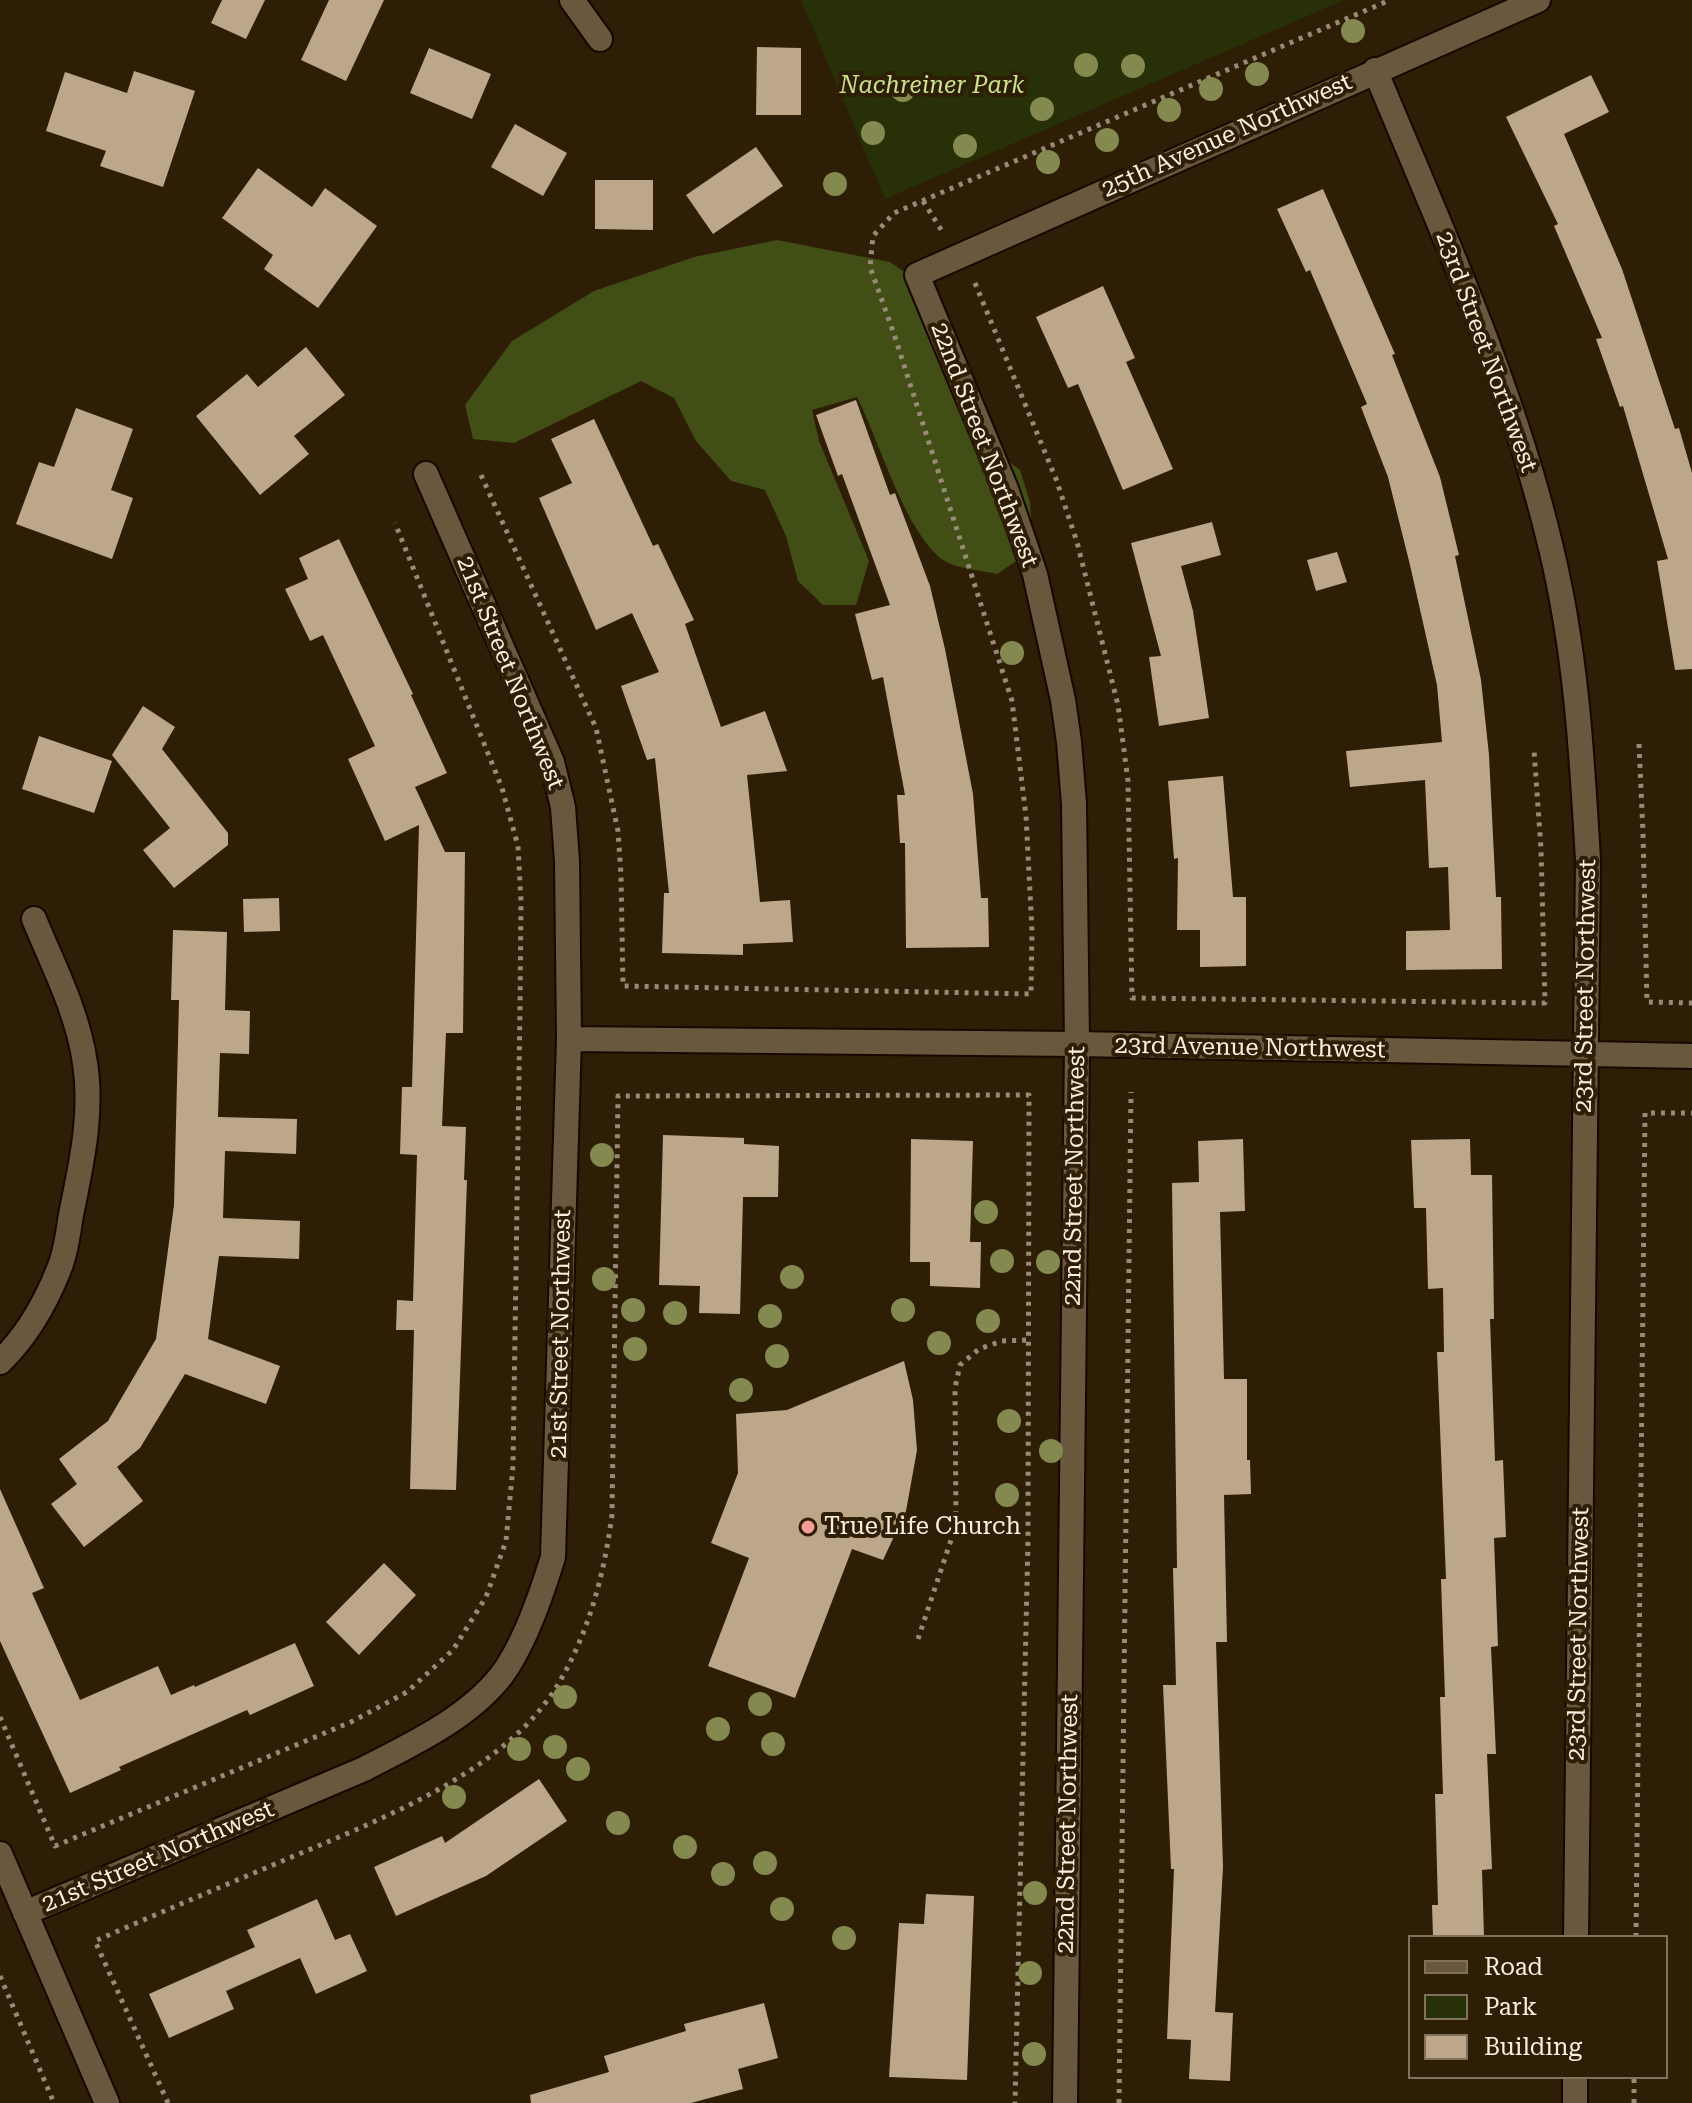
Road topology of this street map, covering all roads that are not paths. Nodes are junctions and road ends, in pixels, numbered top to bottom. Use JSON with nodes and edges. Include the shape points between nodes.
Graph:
{"nodes":[{"id":1,"x":572,"y":0,"type":"edge"},
{"id":2,"x":1538,"y":0,"type":"edge"},
{"id":3,"x":600,"y":39,"type":"dead end"},
{"id":4,"x":1375,"y":70,"type":"junction"},
{"id":5,"x":917,"y":275,"type":"joint"},
{"id":6,"x":426,"y":474,"type":"dead end"},
{"id":7,"x":34,"y":919,"type":"dead end"},
{"id":8,"x":569,"y":1039,"type":"junction"},
{"id":9,"x":1077,"y":1044,"type":"junction"},
{"id":10,"x":1586,"y":1055,"type":"junction"},
{"id":11,"x":1692,"y":1056,"type":"edge"},
{"id":12,"x":0,"y":1362,"type":"edge"},
{"id":13,"x":0,"y":1854,"type":"edge"},
{"id":14,"x":25,"y":1913,"type":"junction"},
{"id":15,"x":1576,"y":1935,"type":"edge"},
{"id":16,"x":1575,"y":2079,"type":"edge"},
{"id":17,"x":107,"y":2103,"type":"edge"},
{"id":18,"x":1065,"y":2103,"type":"edge"},
{"id":19,"x":1575,"y":2103,"type":"edge"}],
"edges":[{"from":1,"to":3,"type":"street"},
{"from":2,"to":4,"type":"street","name":"25th Avenue Northwest"},
{"from":4,"to":5,"type":"street","name":"25th Avenue Northwest"},
{"from":4,"to":10,"type":"street","name":"23rd Street Northwest","via":[[1494,360],[1552,549],[1570,638],[1584,776]]},
{"from":5,"to":9,"type":"street","name":"22nd Street Northwest","via":[[1006,489],[1035,574],[1063,700],[1074,804]]},
{"from":6,"to":8,"type":"street","name":"21st Street Northwest","via":[[552,762],[563,807],[567,861]]},
{"from":7,"to":12,"type":"street","via":[[69,1002],[85,1061],[85,1143],[61,1265],[22,1338]]},
{"from":8,"to":9,"type":"street","name":"23rd Avenue Northwest"},
{"from":8,"to":14,"type":"street","name":"21st Street Northwest","via":[[553,1557],[537,1608],[503,1673],[467,1709],[418,1742]]},
{"from":9,"to":10,"type":"street","name":"23rd Avenue Northwest"},
{"from":9,"to":18,"type":"street","name":"22nd Street Northwest"},
{"from":10,"to":11,"type":"street","name":"23rd Avenue Northwest"},
{"from":10,"to":15,"type":"street","name":"23rd Street Northwest"},
{"from":13,"to":14,"type":"street"},
{"from":14,"to":17,"type":"street"},
{"from":16,"to":19,"type":"street"}]}
